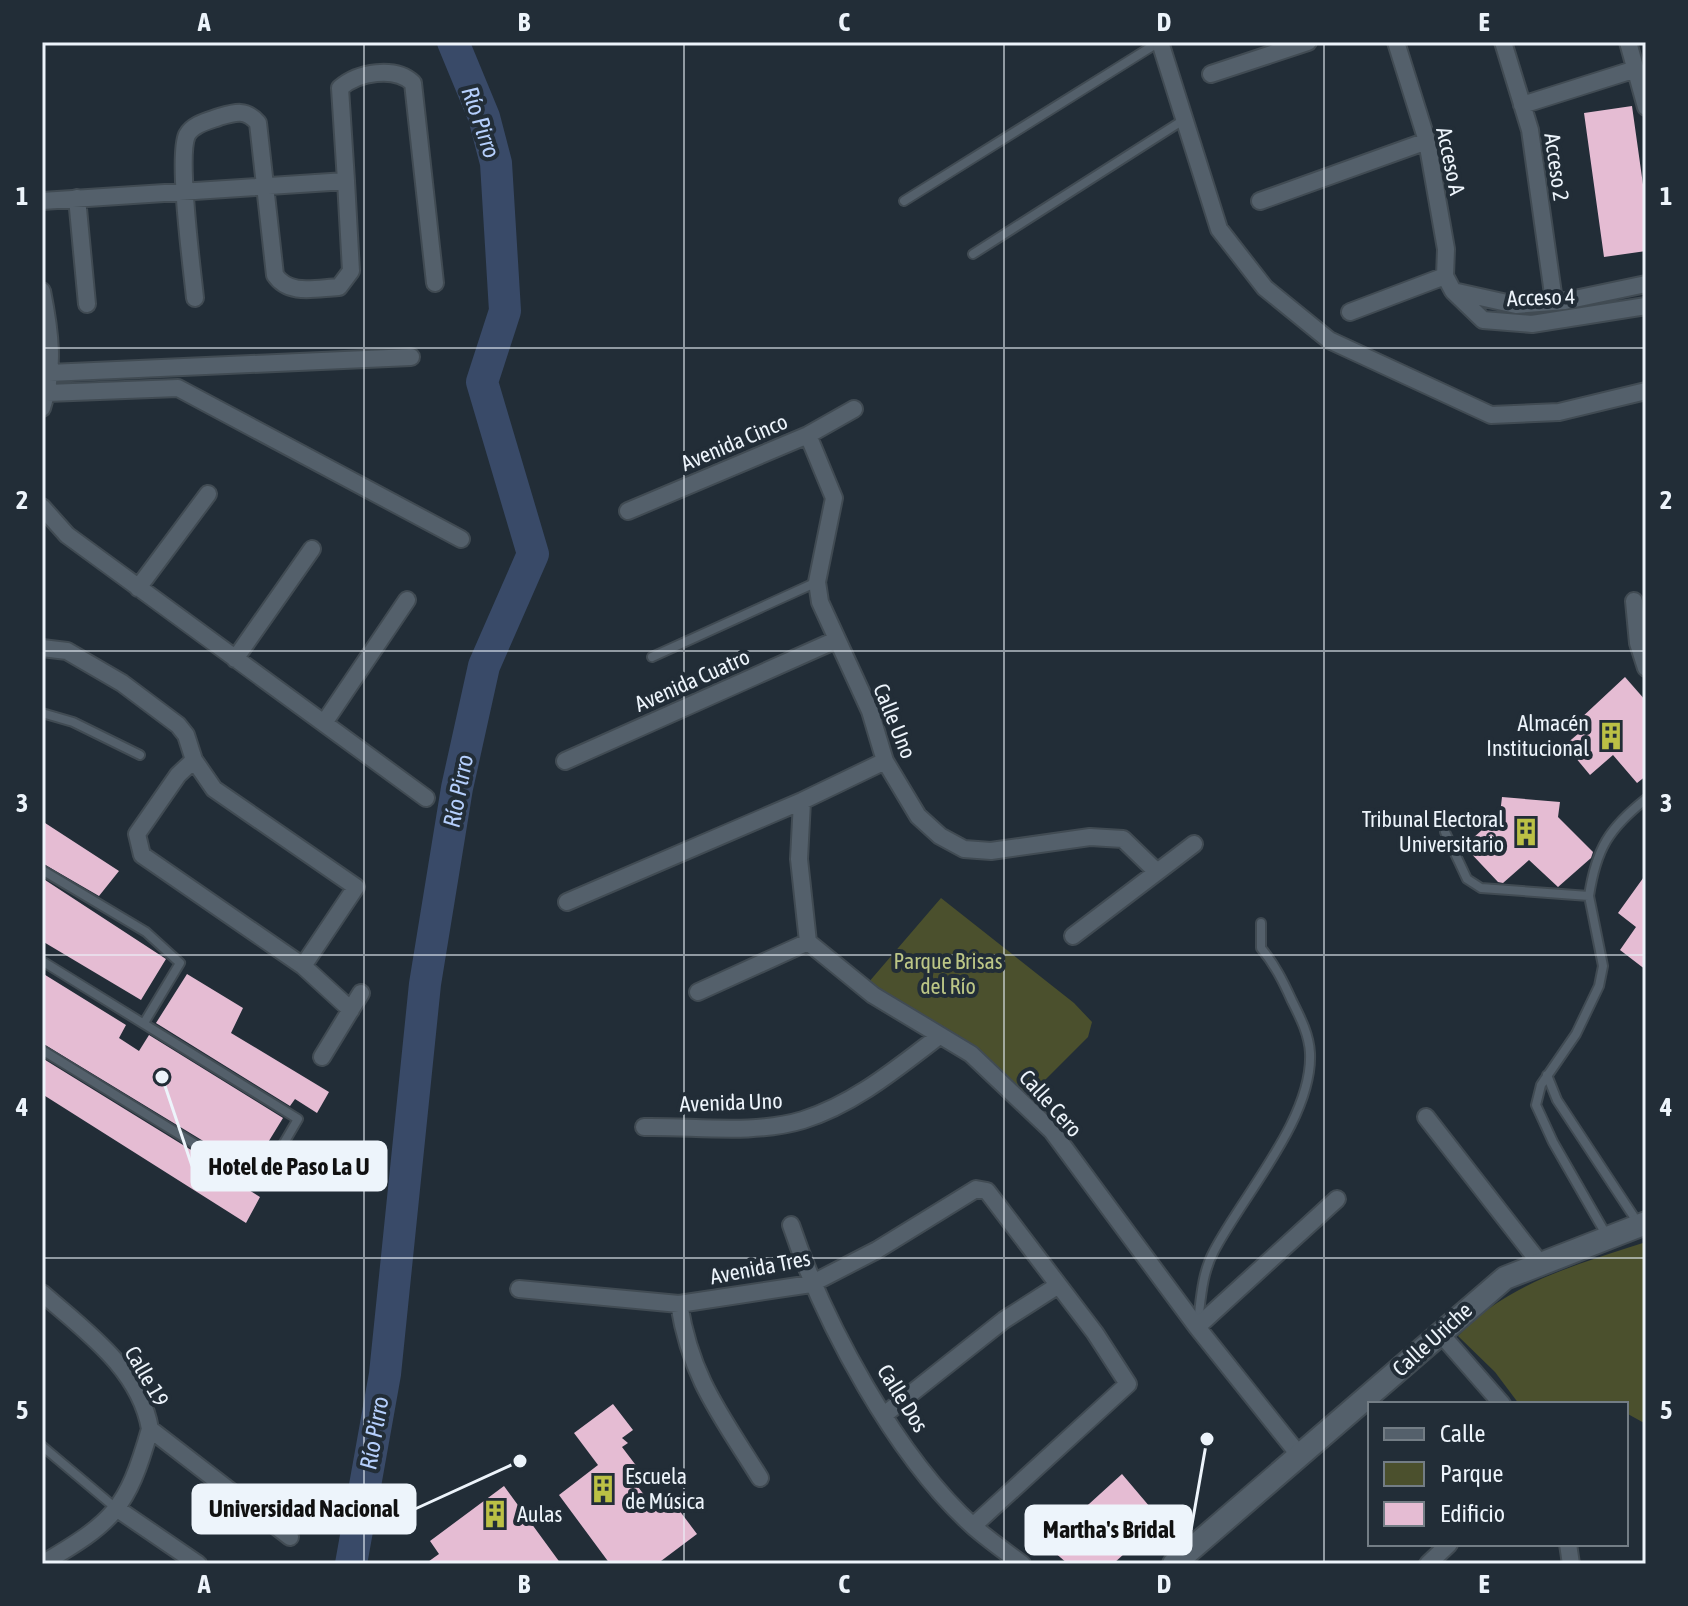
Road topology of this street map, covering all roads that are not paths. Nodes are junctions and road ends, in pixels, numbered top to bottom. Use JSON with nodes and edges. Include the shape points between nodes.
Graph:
{"nodes":[{"id":1,"x":1159,"y":42,"type":"edge"},
{"id":2,"x":1308,"y":42,"type":"edge"},
{"id":3,"x":1396,"y":42,"type":"edge"},
{"id":4,"x":1503,"y":42,"type":"edge"},
{"id":5,"x":1628,"y":42,"type":"edge"},
{"id":6,"x":1636,"y":69,"type":"junction"},
{"id":7,"x":1211,"y":74,"type":"dead end"},
{"id":8,"x":1645,"y":100,"type":"edge"},
{"id":9,"x":1522,"y":105,"type":"junction"},
{"id":10,"x":1186,"y":118,"type":"junction"},
{"id":11,"x":1427,"y":141,"type":"junction"},
{"id":12,"x":346,"y":181,"type":"junction"},
{"id":13,"x":267,"y":185,"type":"junction"},
{"id":14,"x":185,"y":189,"type":"junction"},
{"id":15,"x":77,"y":198,"type":"junction"},
{"id":16,"x":42,"y":201,"type":"edge"},
{"id":17,"x":904,"y":201,"type":"dead end"},
{"id":18,"x":1260,"y":201,"type":"dead end"},
{"id":19,"x":973,"y":254,"type":"dead end"},
{"id":20,"x":435,"y":283,"type":"dead end"},
{"id":21,"x":1449,"y":283,"type":"junction"},
{"id":22,"x":1646,"y":284,"type":"edge"},
{"id":23,"x":42,"y":291,"type":"edge"},
{"id":24,"x":195,"y":298,"type":"dead end"},
{"id":25,"x":1554,"y":301,"type":"junction"},
{"id":26,"x":87,"y":304,"type":"dead end"},
{"id":27,"x":1646,"y":306,"type":"edge"},
{"id":28,"x":1350,"y":312,"type":"dead end"},
{"id":29,"x":411,"y":357,"type":"dead end"},
{"id":30,"x":178,"y":369,"type":"junction"},
{"id":31,"x":49,"y":373,"type":"junction"},
{"id":32,"x":178,"y":388,"type":"junction"},
{"id":33,"x":1646,"y":391,"type":"edge"},
{"id":34,"x":45,"y":400,"type":"edge"},
{"id":35,"x":854,"y":409,"type":"dead end"},
{"id":36,"x":808,"y":435,"type":"junction"},
{"id":37,"x":208,"y":494,"type":"dead end"},
{"id":38,"x":42,"y":507,"type":"edge"},
{"id":39,"x":628,"y":511,"type":"dead end"},
{"id":40,"x":461,"y":539,"type":"dead end"},
{"id":41,"x":312,"y":549,"type":"dead end"},
{"id":42,"x":817,"y":582,"type":"junction"},
{"id":43,"x":138,"y":588,"type":"junction"},
{"id":44,"x":407,"y":600,"type":"dead end"},
{"id":45,"x":1634,"y":601,"type":"dead end"},
{"id":46,"x":836,"y":640,"type":"junction"},
{"id":47,"x":42,"y":648,"type":"edge"},
{"id":48,"x":652,"y":657,"type":"dead end"},
{"id":49,"x":235,"y":659,"type":"junction"},
{"id":50,"x":1646,"y":668,"type":"edge"},
{"id":51,"x":42,"y":713,"type":"edge"},
{"id":52,"x":324,"y":723,"type":"junction"},
{"id":53,"x":140,"y":755,"type":"dead end"},
{"id":54,"x":194,"y":760,"type":"junction"},
{"id":55,"x":565,"y":761,"type":"dead end"},
{"id":56,"x":885,"y":761,"type":"junction"},
{"id":57,"x":426,"y":798,"type":"dead end"},
{"id":58,"x":1646,"y":799,"type":"edge"},
{"id":59,"x":802,"y":801,"type":"junction"},
{"id":60,"x":1445,"y":832,"type":"dead end"},
{"id":61,"x":1194,"y":844,"type":"dead end"},
{"id":62,"x":42,"y":870,"type":"edge"},
{"id":63,"x":1156,"y":871,"type":"junction"},
{"id":64,"x":1589,"y":896,"type":"junction"},
{"id":65,"x":567,"y":902,"type":"dead end"},
{"id":66,"x":1261,"y":923,"type":"dead end"},
{"id":67,"x":1073,"y":936,"type":"dead end"},
{"id":68,"x":808,"y":942,"type":"junction"},
{"id":69,"x":42,"y":961,"type":"edge"},
{"id":70,"x":303,"y":966,"type":"junction"},
{"id":71,"x":698,"y":992,"type":"dead end"},
{"id":72,"x":361,"y":993,"type":"dead end"},
{"id":73,"x":351,"y":1010,"type":"junction"},
{"id":74,"x":144,"y":1023,"type":"junction"},
{"id":75,"x":938,"y":1037,"type":"junction"},
{"id":76,"x":42,"y":1050,"type":"edge"},
{"id":77,"x":322,"y":1057,"type":"dead end"},
{"id":78,"x":1547,"y":1075,"type":"junction"},
{"id":79,"x":1426,"y":1117,"type":"dead end"},
{"id":80,"x":644,"y":1127,"type":"dead end"},
{"id":81,"x":1337,"y":1199,"type":"dead end"},
{"id":82,"x":1643,"y":1224,"type":"edge"},
{"id":83,"x":791,"y":1225,"type":"dead end"},
{"id":84,"x":1607,"y":1236,"type":"junction"},
{"id":85,"x":1539,"y":1262,"type":"junction"},
{"id":86,"x":811,"y":1284,"type":"junction"},
{"id":87,"x":1057,"y":1286,"type":"junction"},
{"id":88,"x":519,"y":1289,"type":"dead end"},
{"id":89,"x":42,"y":1293,"type":"edge"},
{"id":90,"x":679,"y":1304,"type":"junction"},
{"id":91,"x":1197,"y":1327,"type":"junction"},
{"id":92,"x":1440,"y":1333,"type":"junction"},
{"id":93,"x":1500,"y":1402,"type":"edge"},
{"id":94,"x":884,"y":1415,"type":"junction"},
{"id":95,"x":150,"y":1429,"type":"junction"},
{"id":96,"x":42,"y":1446,"type":"edge"},
{"id":97,"x":1300,"y":1456,"type":"junction"},
{"id":98,"x":760,"y":1478,"type":"dead end"},
{"id":99,"x":119,"y":1510,"type":"junction"},
{"id":100,"x":973,"y":1526,"type":"junction"},
{"id":101,"x":290,"y":1537,"type":"dead end"},
{"id":102,"x":1447,"y":1546,"type":"edge"},
{"id":103,"x":42,"y":1564,"type":"edge"},
{"id":104,"x":198,"y":1564,"type":"edge"},
{"id":105,"x":1022,"y":1564,"type":"edge"},
{"id":106,"x":1174,"y":1564,"type":"edge"},
{"id":107,"x":1428,"y":1564,"type":"edge"}],
"edges":[{"from":1,"to":10,"type":"street"},
{"from":1,"to":17,"type":"lane"},
{"from":2,"to":7,"type":"street"},
{"from":3,"to":11,"type":"street","name":"Acceso A"},
{"from":4,"to":9,"type":"street","name":"Acceso 2"},
{"from":5,"to":6,"type":"street"},
{"from":6,"to":8,"type":"street"},
{"from":6,"to":9,"type":"street"},
{"from":9,"to":25,"type":"street","name":"Acceso 2"},
{"from":10,"to":19,"type":"lane"},
{"from":10,"to":33,"type":"street","via":[[1219,229],[1265,288],[1329,340],[1491,415],[1559,412]]},
{"from":11,"to":18,"type":"street"},
{"from":11,"to":21,"type":"street","name":"Acceso A"},
{"from":12,"to":13,"type":"street"},
{"from":12,"to":13,"type":"street","via":[[351,271],[339,287],[293,289],[281,284],[275,275]]},
{"from":12,"to":20,"type":"street","via":[[340,88],[347,81],[387,71],[407,77],[413,83]]},
{"from":13,"to":14,"type":"street"},
{"from":13,"to":14,"type":"street","via":[[258,123],[241,112],[196,125],[188,133]]},
{"from":14,"to":15,"type":"street"},
{"from":14,"to":24,"type":"street"},
{"from":15,"to":16,"type":"street"},
{"from":15,"to":26,"type":"street"},
{"from":21,"to":25,"type":"street","name":"Acceso 4","via":[[1516,305]]},
{"from":21,"to":27,"type":"street","name":"Acceso 4","via":[[1483,320],[1532,324]]},
{"from":21,"to":28,"type":"street"},
{"from":22,"to":25,"type":"street","name":"Acceso 4"},
{"from":23,"to":31,"type":"street","via":[[51,335]]},
{"from":29,"to":30,"type":"street"},
{"from":30,"to":31,"type":"street"},
{"from":30,"to":32,"type":"street"},
{"from":31,"to":34,"type":"street"},
{"from":32,"to":34,"type":"street"},
{"from":32,"to":40,"type":"street"},
{"from":35,"to":36,"type":"street","name":"Avenida Cinco"},
{"from":36,"to":39,"type":"street","name":"Avenida Cinco"},
{"from":36,"to":42,"type":"street","name":"Calle Uno","via":[[834,498]]},
{"from":37,"to":43,"type":"street"},
{"from":38,"to":43,"type":"street","via":[[67,535]]},
{"from":41,"to":49,"type":"street"},
{"from":42,"to":46,"type":"street","name":"Calle Uno"},
{"from":42,"to":48,"type":"lane"},
{"from":43,"to":49,"type":"street"},
{"from":44,"to":52,"type":"street"},
{"from":45,"to":50,"type":"street"},
{"from":46,"to":55,"type":"street","name":"Avenida Cuatro"},
{"from":46,"to":56,"type":"street","name":"Calle Uno","via":[[870,711]]},
{"from":47,"to":54,"type":"street","via":[[67,651],[122,683],[178,725]]},
{"from":49,"to":52,"type":"street"},
{"from":51,"to":53,"type":"lane"},
{"from":52,"to":57,"type":"street"},
{"from":54,"to":70,"type":"street","via":[[214,789],[356,887]]},
{"from":54,"to":70,"type":"street","via":[[137,834],[142,855]]},
{"from":56,"to":59,"type":"street"},
{"from":56,"to":63,"type":"street","name":"Calle Uno","via":[[918,816],[964,849],[991,851],[1090,837],[1123,839]]},
{"from":58,"to":64,"type":"lane","via":[[1626,815],[1598,852]]},
{"from":59,"to":65,"type":"street"},
{"from":59,"to":68,"type":"street","via":[[799,859]]},
{"from":60,"to":64,"type":"lane","via":[[1467,879],[1481,888]]},
{"from":61,"to":63,"type":"street"},
{"from":62,"to":74,"type":"lane","via":[[146,932],[180,963]]},
{"from":63,"to":67,"type":"street"},
{"from":64,"to":78,"type":"lane","via":[[1603,966],[1599,986],[1576,1034]]},
{"from":66,"to":91,"type":"lane","via":[[1261,948],[1276,966],[1304,1026],[1308,1078],[1279,1147],[1214,1251],[1203,1278]]},
{"from":68,"to":71,"type":"street"},
{"from":68,"to":75,"type":"street","name":"Calle Cero","via":[[873,995]]},
{"from":69,"to":74,"type":"lane"},
{"from":70,"to":73,"type":"street"},
{"from":72,"to":73,"type":"street"},
{"from":73,"to":77,"type":"street"},
{"from":74,"to":76,"type":"lane","via":[[298,1119],[260,1184]]},
{"from":75,"to":80,"type":"street","name":"Avenida Uno","via":[[868,1089],[803,1120],[771,1126]]},
{"from":75,"to":91,"type":"street","name":"Calle Cero","via":[[988,1068],[1052,1131]]},
{"from":78,"to":82,"type":"lane","via":[[1557,1100]]},
{"from":78,"to":84,"type":"lane","via":[[1537,1095],[1542,1120]]},
{"from":79,"to":85,"type":"street"},
{"from":81,"to":91,"type":"street"},
{"from":82,"to":84,"type":"main road","name":"Calle Uriche"},
{"from":83,"to":86,"type":"street","name":"Calle Dos"},
{"from":84,"to":85,"type":"main road","name":"Calle Uriche"},
{"from":85,"to":92,"type":"main road","name":"Calle Uriche","via":[[1505,1278]]},
{"from":86,"to":87,"type":"street","name":"Avenida Tres","via":[[976,1189],[987,1191]]},
{"from":86,"to":90,"type":"street","name":"Avenida Tres"},
{"from":86,"to":94,"type":"street","name":"Calle Dos"},
{"from":87,"to":94,"type":"street","via":[[1004,1320]]},
{"from":87,"to":100,"type":"street","via":[[1127,1379],[1126,1388]]},
{"from":88,"to":90,"type":"street","name":"Avenida Tres"},
{"from":89,"to":95,"type":"street","name":"Calle 19","via":[[111,1354],[148,1416]]},
{"from":90,"to":98,"type":"street","via":[[699,1381]]},
{"from":91,"to":97,"type":"street","name":"Calle Cero"},
{"from":92,"to":93,"type":"street"},
{"from":92,"to":97,"type":"main road","name":"Calle Uriche"},
{"from":94,"to":100,"type":"street","name":"Calle Dos"},
{"from":95,"to":99,"type":"street"},
{"from":95,"to":101,"type":"street","name":"Calle 19"},
{"from":96,"to":99,"type":"lane"},
{"from":97,"to":106,"type":"main road","name":"Calle Uriche"},
{"from":99,"to":103,"type":"street"},
{"from":99,"to":104,"type":"street"},
{"from":100,"to":105,"type":"street","name":"Calle Dos"},
{"from":102,"to":107,"type":"street"}]}
